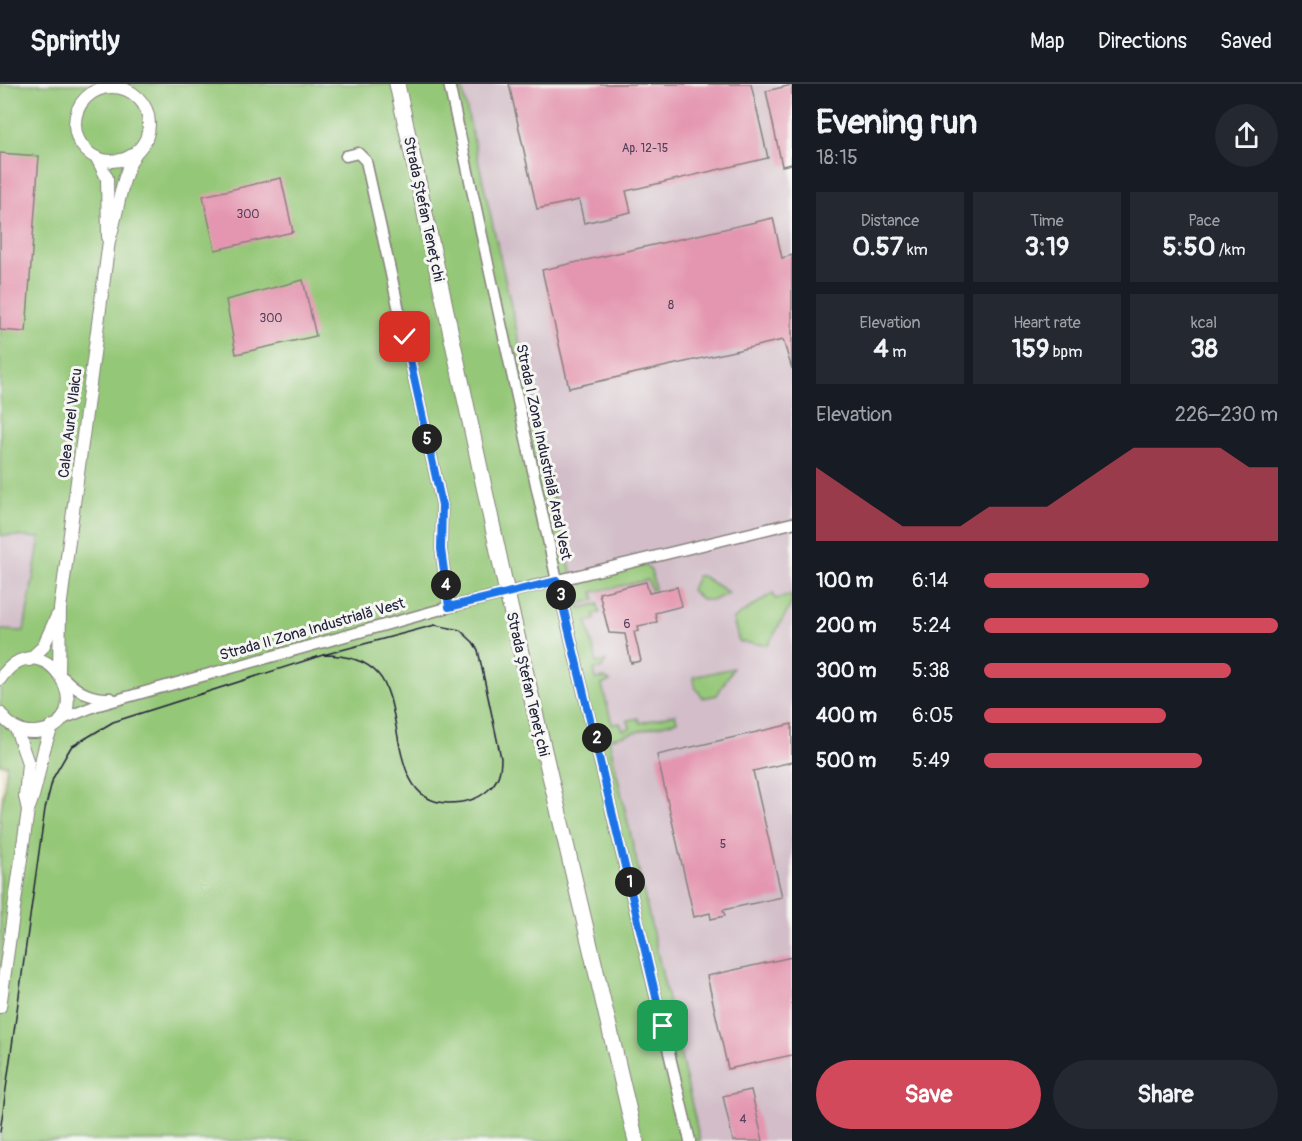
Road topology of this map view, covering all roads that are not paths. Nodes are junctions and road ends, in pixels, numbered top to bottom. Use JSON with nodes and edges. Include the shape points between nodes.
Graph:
{"nodes":[{"id":1,"x":139,"y":84,"type":"edge"},
{"id":2,"x":397,"y":84,"type":"edge"},
{"id":3,"x":449,"y":84,"type":"edge"},
{"id":4,"x":110,"y":86,"type":"edge"},
{"id":5,"x":143,"y":104,"type":"junction"},
{"id":6,"x":137,"y":151,"type":"junction"},
{"id":7,"x":346,"y":156,"type":"dead end"},
{"id":8,"x":97,"y":158,"type":"junction"},
{"id":9,"x":109,"y":241,"type":"junction"},
{"id":10,"x":792,"y":523,"type":"edge"},
{"id":11,"x":557,"y":581,"type":"junction"},
{"id":12,"x":507,"y":593,"type":"junction"},
{"id":13,"x":449,"y":607,"type":"junction"},
{"id":14,"x":60,"y":609,"type":"junction"},
{"id":15,"x":29,"y":660,"type":"junction"},
{"id":16,"x":62,"y":675,"type":"junction"},
{"id":17,"x":0,"y":680,"type":"edge"},
{"id":18,"x":126,"y":698,"type":"junction"},
{"id":19,"x":0,"y":713,"type":"edge"},
{"id":20,"x":56,"y":723,"type":"junction"},
{"id":21,"x":16,"y":729,"type":"junction"},
{"id":22,"x":28,"y":810,"type":"junction"},
{"id":23,"x":0,"y":1007,"type":"edge"},
{"id":24,"x":636,"y":1141,"type":"edge"},
{"id":25,"x":690,"y":1141,"type":"edge"}],
"edges":[{"from":1,"to":5,"type":"main road"},
{"from":2,"to":12,"type":"highway","name":"Strada Ștefan Tenețchi"},
{"from":3,"to":11,"type":"street","name":"Strada I Zona Industrială Arad Vest"},
{"from":4,"to":5,"type":"main road","via":[[126,90]]},
{"from":4,"to":8,"type":"main road","via":[[86,98],[76,119],[80,142]]},
{"from":5,"to":6,"type":"main road","via":[[149,124],[144,143]]},
{"from":6,"to":8,"type":"main road","via":[[117,161]]},
{"from":6,"to":9,"type":"main road","via":[[126,172]]},
{"from":7,"to":13,"type":"street","via":[[362,154],[369,172],[442,505],[441,549]]},
{"from":8,"to":9,"type":"main road","via":[[107,178]]},
{"from":9,"to":14,"type":"main road","name":"Calea Aurel Vlaicu"},
{"from":10,"to":11,"type":"street","name":"Strada II Zona Industrială Vest"},
{"from":11,"to":12,"type":"street","name":"Strada II Zona Industrială Vest"},
{"from":11,"to":25,"type":"street","name":"Strada I Zona Industrială Arad Vest"},
{"from":12,"to":13,"type":"street","name":"Strada II Zona Industrială Vest"},
{"from":12,"to":24,"type":"highway","name":"Strada Ștefan Tenețchi"},
{"from":13,"to":18,"type":"street","name":"Strada II Zona Industrială Vest"},
{"from":14,"to":15,"type":"main road","name":"Calea Aurel Vlaicu","via":[[43,647]]},
{"from":14,"to":16,"type":"main road","name":"Calea Aurel Vlaicu"},
{"from":15,"to":16,"type":"main road","via":[[48,663]]},
{"from":15,"to":17,"type":"main road","name":"Calea Aurel Vlaicu","via":[[17,663]]},
{"from":16,"to":18,"type":"street","name":"Strada II Zona Industrială Vest","via":[[77,691],[88,696]]},
{"from":16,"to":20,"type":"main road","name":"Calea Aurel Vlaicu","via":[[68,701]]},
{"from":18,"to":20,"type":"street","name":"Strada II Zona Industrială Vest","via":[[86,709]]},
{"from":19,"to":21,"type":"main road","name":"Calea Aurel Vlaicu"},
{"from":20,"to":21,"type":"main road","via":[[29,733]]},
{"from":20,"to":22,"type":"main road","name":"Calea Aurel Vlaicu","via":[[41,754]]},
{"from":21,"to":22,"type":"main road","name":"Calea Aurel Vlaicu","via":[[26,749]]},
{"from":22,"to":23,"type":"main road","name":"Calea Aurel Vlaicu"}]}
